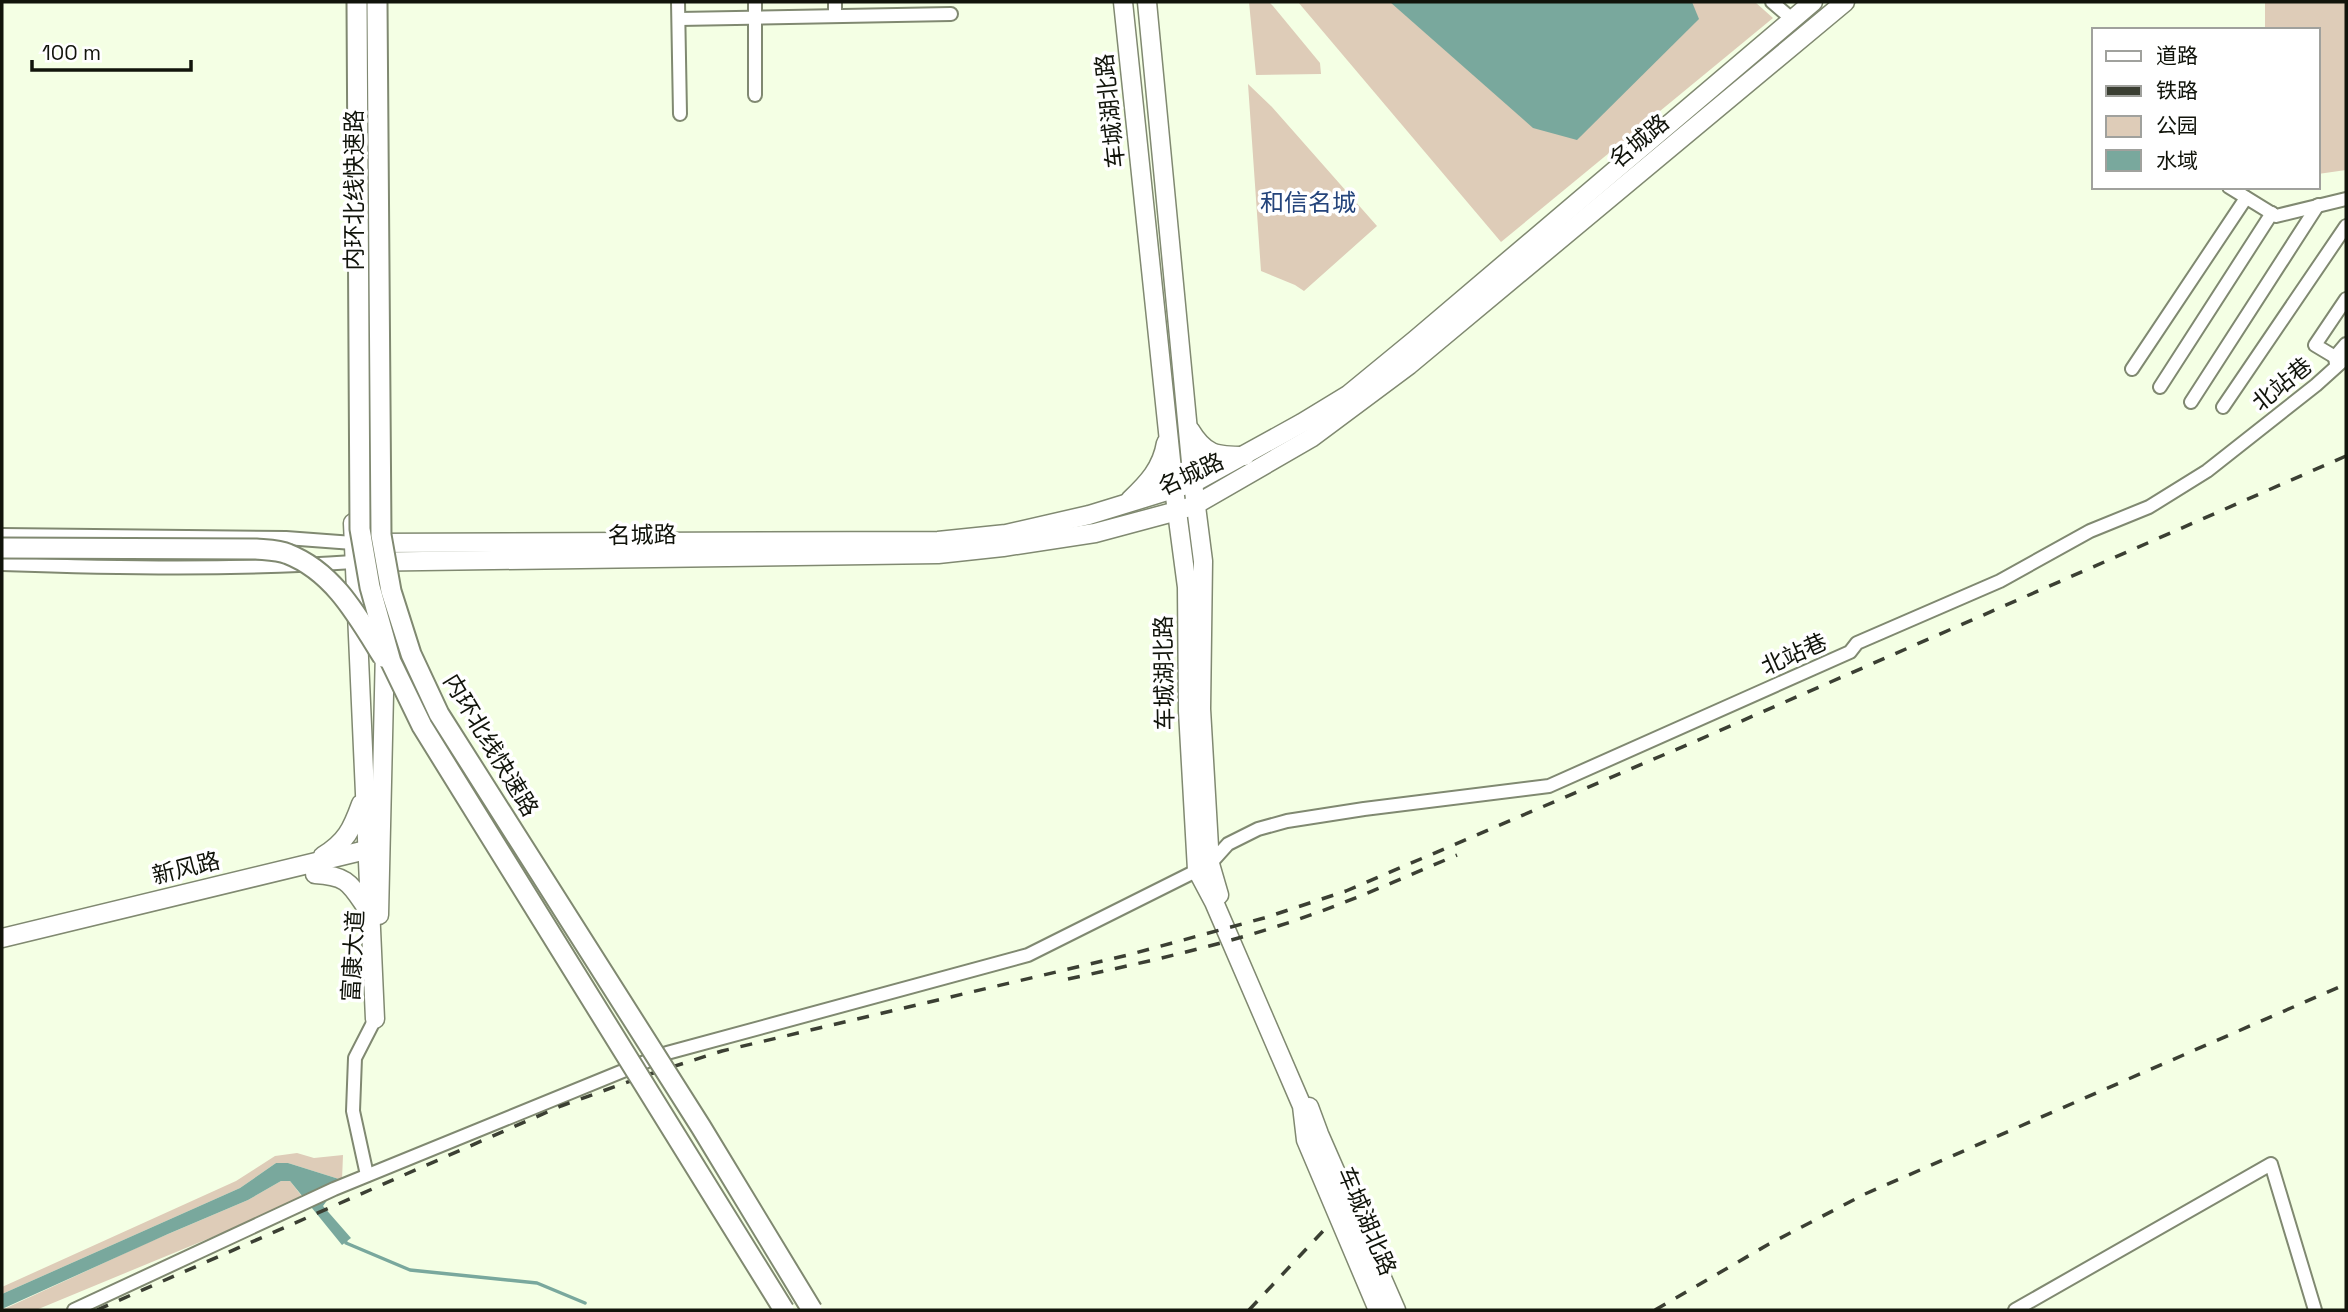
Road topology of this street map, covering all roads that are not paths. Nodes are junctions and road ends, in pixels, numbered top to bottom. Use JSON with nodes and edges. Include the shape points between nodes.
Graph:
{"nodes":[{"id":1,"x":357,"y":2,"type":"edge"},
{"id":2,"x":377,"y":2,"type":"edge"},
{"id":3,"x":678,"y":2,"type":"edge"},
{"id":4,"x":755,"y":2,"type":"edge"},
{"id":5,"x":835,"y":2,"type":"edge"},
{"id":6,"x":1123,"y":2,"type":"edge"},
{"id":7,"x":1147,"y":2,"type":"edge"},
{"id":8,"x":1772,"y":2,"type":"edge"},
{"id":9,"x":1813,"y":2,"type":"edge"},
{"id":10,"x":1844,"y":2,"type":"edge"},
{"id":11,"x":951,"y":14,"type":"dead end"},
{"id":12,"x":835,"y":16,"type":"junction"},
{"id":13,"x":754,"y":18,"type":"junction"},
{"id":14,"x":679,"y":19,"type":"junction"},
{"id":15,"x":1792,"y":19,"type":"junction"},
{"id":16,"x":755,"y":95,"type":"dead end"},
{"id":17,"x":680,"y":114,"type":"dead end"},
{"id":18,"x":2232,"y":189,"type":"edge"},
{"id":19,"x":2246,"y":198,"type":"junction"},
{"id":20,"x":2346,"y":199,"type":"edge"},
{"id":21,"x":2318,"y":205,"type":"junction"},
{"id":22,"x":2272,"y":213,"type":"junction"},
{"id":23,"x":2346,"y":226,"type":"edge"},
{"id":24,"x":2346,"y":299,"type":"edge"},
{"id":25,"x":2346,"y":344,"type":"edge"},
{"id":26,"x":2339,"y":360,"type":"edge"},
{"id":27,"x":2132,"y":369,"type":"dead end"},
{"id":28,"x":2160,"y":387,"type":"dead end"},
{"id":29,"x":2191,"y":402,"type":"dead end"},
{"id":30,"x":2223,"y":407,"type":"dead end"},
{"id":31,"x":1187,"y":424,"type":"junction"},
{"id":32,"x":1168,"y":429,"type":"junction"},
{"id":33,"x":353,"y":456,"type":"dead end"},
{"id":34,"x":1245,"y":456,"type":"junction"},
{"id":35,"x":386,"y":457,"type":"dead end"},
{"id":36,"x":1193,"y":483,"type":"junction"},
{"id":37,"x":1174,"y":489,"type":"junction"},
{"id":38,"x":1222,"y":489,"type":"junction"},
{"id":39,"x":1125,"y":505,"type":"junction"},
{"id":40,"x":1195,"y":505,"type":"junction"},
{"id":41,"x":1177,"y":511,"type":"junction"},
{"id":42,"x":1136,"y":522,"type":"junction"},
{"id":43,"x":2,"y":535,"type":"edge"},
{"id":44,"x":353,"y":543,"type":"junction"},
{"id":45,"x":386,"y":543,"type":"junction"},
{"id":46,"x":1181,"y":545,"type":"junction"},
{"id":47,"x":2,"y":548,"type":"edge"},
{"id":48,"x":353,"y":562,"type":"junction"},
{"id":49,"x":387,"y":562,"type":"junction"},
{"id":50,"x":2,"y":564,"type":"edge"},
{"id":51,"x":408,"y":696,"type":"junction"},
{"id":52,"x":1201,"y":709,"type":"junction"},
{"id":53,"x":363,"y":798,"type":"junction"},
{"id":54,"x":374,"y":855,"type":"junction"},
{"id":55,"x":1203,"y":867,"type":"junction"},
{"id":56,"x":313,"y":868,"type":"junction"},
{"id":57,"x":369,"y":912,"type":"junction"},
{"id":58,"x":2,"y":938,"type":"edge"},
{"id":59,"x":2,"y":951,"type":"edge"},
{"id":60,"x":375,"y":1019,"type":"junction"},
{"id":61,"x":367,"y":1175,"type":"junction"},
{"id":62,"x":74,"y":1310,"type":"edge"},
{"id":63,"x":784,"y":1310,"type":"edge"},
{"id":64,"x":812,"y":1310,"type":"edge"},
{"id":65,"x":1378,"y":1310,"type":"edge"},
{"id":66,"x":1396,"y":1310,"type":"edge"},
{"id":67,"x":2015,"y":1310,"type":"edge"},
{"id":68,"x":2315,"y":1310,"type":"edge"}],
"edges":[{"from":1,"to":51,"type":"highway","name":"内环北线快速路","bridge":true,"via":[[360,529],[391,662]]},
{"from":2,"to":64,"type":"highway","name":"内环北线快速路","bridge":true,"via":[[381,535],[391,591],[411,654],[439,714]]},
{"from":3,"to":14,"type":"street"},
{"from":4,"to":13,"type":"street"},
{"from":5,"to":12,"type":"street"},
{"from":6,"to":32,"type":"main road","name":"车城湖北路"},
{"from":7,"to":31,"type":"main road","name":"车城湖北路"},
{"from":8,"to":15,"type":"street"},
{"from":9,"to":15,"type":"main road","name":"名城路"},
{"from":10,"to":38,"type":"main road","name":"名城路","via":[[1409,365],[1311,438]]},
{"from":11,"to":12,"type":"street"},
{"from":12,"to":13,"type":"street"},
{"from":13,"to":14,"type":"street"},
{"from":13,"to":16,"type":"street"},
{"from":14,"to":17,"type":"street"},
{"from":15,"to":34,"type":"main road","name":"名城路","via":[[1348,395]]},
{"from":18,"to":19,"type":"street"},
{"from":19,"to":22,"type":"street"},
{"from":19,"to":27,"type":"street"},
{"from":20,"to":21,"type":"street"},
{"from":21,"to":22,"type":"street","via":[[2276,216]]},
{"from":21,"to":29,"type":"street"},
{"from":22,"to":28,"type":"street"},
{"from":23,"to":30,"type":"street"},
{"from":24,"to":26,"type":"street","via":[[2315,345]]},
{"from":25,"to":26,"type":"street","name":"北站巷"},
{"from":26,"to":55,"type":"street","name":"北站巷","via":[[2207,471],[2149,507],[2090,531],[2000,581],[1857,643],[1850,652],[1549,786],[1287,821],[1228,844]]},
{"from":31,"to":34,"type":"main road","via":[[1201,447],[1225,456]]},
{"from":31,"to":36,"type":"main road","name":"车城湖北路"},
{"from":32,"to":37,"type":"main road","name":"车城湖北路"},
{"from":32,"to":39,"type":"main road","via":[[1164,457],[1151,480]]},
{"from":33,"to":44,"type":"main road","name":"富康大道"},
{"from":34,"to":36,"type":"main road","name":"名城路"},
{"from":35,"to":45,"type":"main road","name":"富康大道"},
{"from":36,"to":37,"type":"main road","name":"名城路"},
{"from":36,"to":40,"type":"main road","name":"车城湖北路"},
{"from":37,"to":39,"type":"main road","name":"名城路"},
{"from":37,"to":41,"type":"main road","name":"车城湖北路"},
{"from":38,"to":40,"type":"main road","name":"名城路"},
{"from":38,"to":52,"type":"main road","via":[[1212,504],[1208,523],[1208,700]]},
{"from":39,"to":45,"type":"main road","name":"名城路","via":[[1006,534],[938,541]]},
{"from":40,"to":41,"type":"main road","name":"名城路"},
{"from":40,"to":52,"type":"main road","name":"车城湖北路","via":[[1203,561]]},
{"from":41,"to":42,"type":"main road","name":"名城路"},
{"from":41,"to":46,"type":"main road","name":"车城湖北路"},
{"from":42,"to":46,"type":"main road","via":[[1155,521],[1170,530]]},
{"from":42,"to":49,"type":"main road","name":"名城路","via":[[1072,536],[938,554]]},
{"from":43,"to":44,"type":"street"},
{"from":44,"to":45,"type":"main road","name":"名城路"},
{"from":44,"to":48,"type":"main road","name":"富康大道"},
{"from":45,"to":49,"type":"main road","name":"富康大道"},
{"from":46,"to":55,"type":"main road","name":"车城湖北路","via":[[1187,587],[1188,711]]},
{"from":47,"to":51,"type":"highway","bridge":true,"via":[[286,553],[331,581]]},
{"from":48,"to":49,"type":"main road","name":"名城路"},
{"from":48,"to":50,"type":"street","via":[[274,566]]},
{"from":48,"to":53,"type":"main road","name":"富康大道"},
{"from":49,"to":54,"type":"main road","name":"富康大道"},
{"from":51,"to":63,"type":"highway","name":"内环北线快速路","bridge":true},
{"from":52,"to":55,"type":"main road","name":"车城湖北路"},
{"from":53,"to":54,"type":"main road","name":"富康大道"},
{"from":53,"to":56,"type":"main road","via":[[352,828]]},
{"from":54,"to":56,"type":"main road","name":"新风路"},
{"from":54,"to":57,"type":"main road","name":"富康大道"},
{"from":54,"to":60,"type":"main road","name":"富康大道"},
{"from":55,"to":61,"type":"street","name":"北站巷","via":[[1028,955],[667,1053]]},
{"from":55,"to":65,"type":"main road","name":"车城湖北路","via":[[1302,1106],[1306,1140]]},
{"from":55,"to":66,"type":"main road","name":"车城湖北路","via":[[1221,898]]},
{"from":56,"to":57,"type":"main road","via":[[348,882]]},
{"from":56,"to":58,"type":"main road","name":"新风路"},
{"from":56,"to":59,"type":"main road","name":"新风路"},
{"from":57,"to":60,"type":"main road","name":"富康大道"},
{"from":60,"to":61,"type":"street","via":[[355,1058],[353,1097]]},
{"from":61,"to":62,"type":"street","name":"北站巷"},
{"from":67,"to":68,"type":"street","via":[[2271,1164]]}]}
